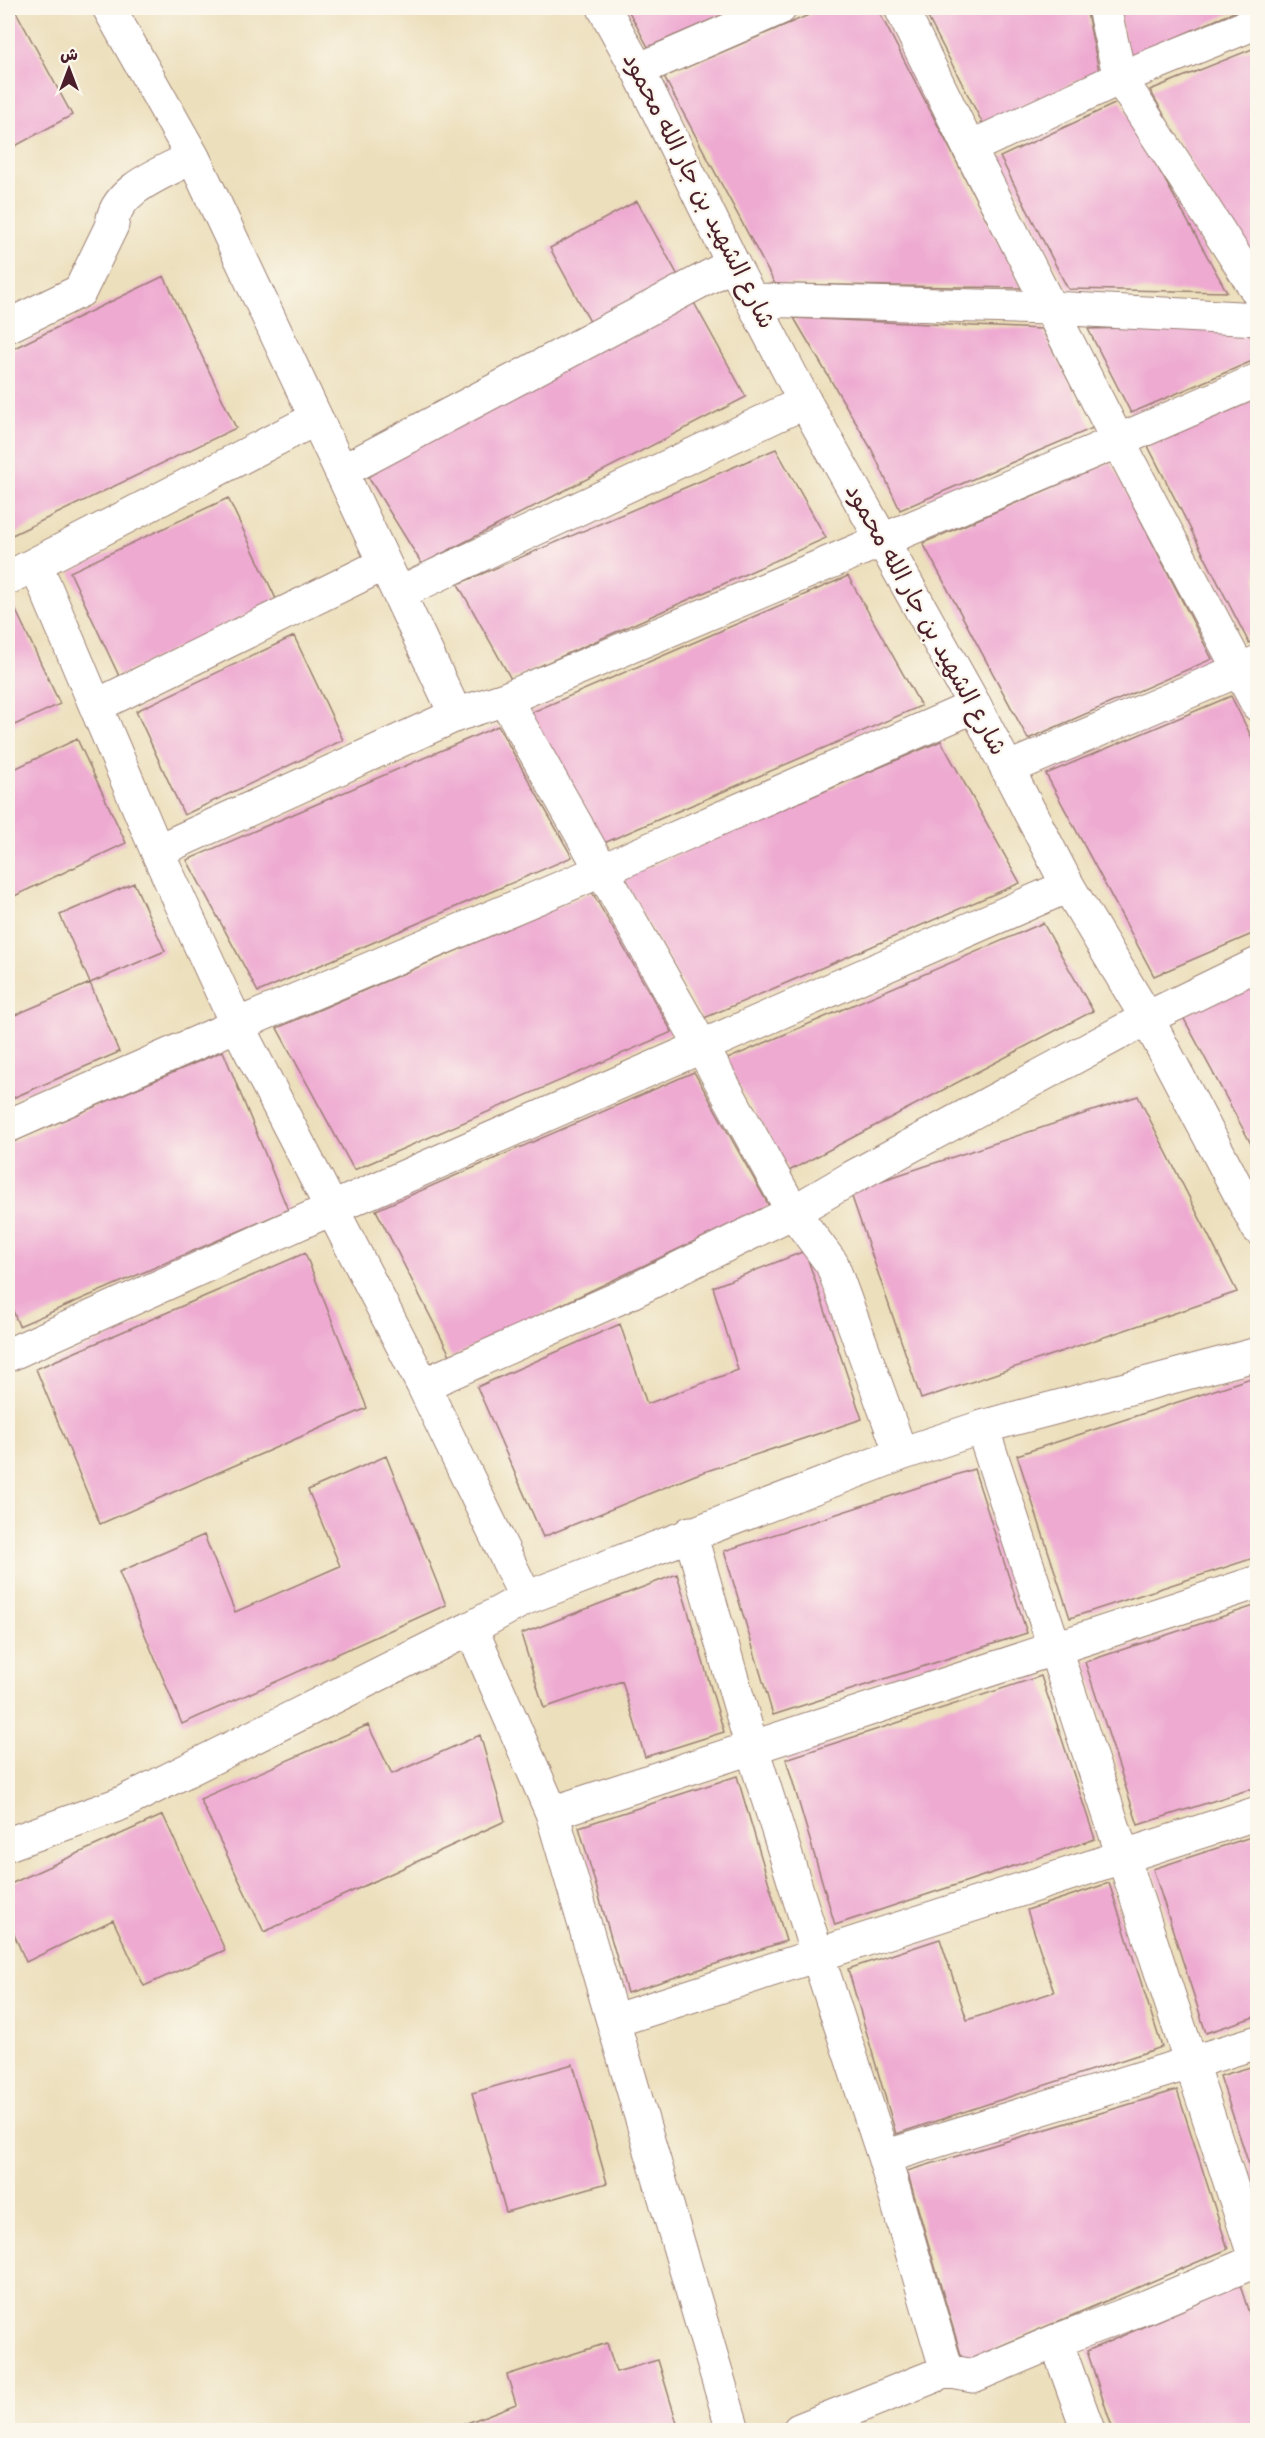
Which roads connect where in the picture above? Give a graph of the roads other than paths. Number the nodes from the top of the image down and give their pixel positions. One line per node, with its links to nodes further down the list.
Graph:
1 (109, 8): 10 (street)
2 (604, 8): 7 (street, شارع الشهيد بن جار الله محمود)
3 (780, 8): 7 (street)
4 (901, 8): 9 (street)
5 (1104, 8): 8 (street)
6 (1257, 22): 8 (street)
7 (638, 70): 11 (street, شارع الشهيد بن جار الله محمود)
8 (1120, 78): 9 (street); 12 (street)
9 (969, 148): 14 (street)
10 (193, 157): 16 (street); 19 (street)
11 (733, 264): 13 (street, شارع الشهيد بن جار الله محمود); 21 (street)
12 (1257, 292)
13 (753, 300): 14 (street); 18 (street, شارع الشهيد بن جار الله محمود)
14 (1051, 308): 15 (street); 20 (street)
15 (1257, 319)
16 (8, 326)
17 (1257, 380): 20 (street)
18 (805, 402): 22 (street, شارع الشهيد بن جار الله محمود); 25 (street)
19 (315, 419): 21 (street); 24 (street)
20 (1118, 441): 22 (street); 26 (street)
21 (341, 472): 23 (street)
22 (882, 540): 27 (street); 30 (street, شارع الشهيد بن جار الله محمود)
23 (384, 564): 25 (street); 29 (street)
24 (22, 572): 29 (street)
25 (399, 592): 31 (street)
26 (1248, 666): 28 (street); 32 (street)
27 (505, 699): 31 (street); 34 (street)
28 (1257, 705)
29 (96, 706): 33 (street)
30 (975, 706): 32 (street, شارع الشهيد بن جار الله محمود); 34 (street)
31 (456, 715): 33 (street)
32 (1007, 769): 35 (street, شارع الشهيد بن جار الله محمود)
33 (157, 851): 38 (street)
34 (603, 870): 38 (street); 39 (street)
35 (1068, 886): 37 (street, شارع الشهيد بن جار الله محمود); 39 (street)
36 (1257, 964): 37 (street)
37 (1147, 1018): 42 (street); 43 (street, شارع الشهيد بن جار الله محمود)
38 (237, 1025): 40 (street); 41 (street)
39 (702, 1047): 41 (street); 42 (street)
40 (8, 1126)
41 (333, 1208): 45 (street); 46 (street)
42 (793, 1212): 46 (street); 48 (street)
43 (1257, 1227)
44 (1257, 1354): 47 (street)
45 (8, 1355)
46 (423, 1385): 51 (street)
47 (982, 1427): 48 (street); 53 (street)
48 (900, 1454): 49 (street)
49 (690, 1533): 51 (street); 54 (street)
50 (1257, 1582): 53 (street)
51 (526, 1598): 52 (street)
52 (471, 1628): 55 (street); 57 (street)
53 (1053, 1649): 54 (street); 58 (street)
54 (752, 1748): 55 (street); 59 (street)
55 (552, 1813): 60 (street)
56 (1257, 1813): 58 (street)
57 (8, 1844)
58 (1122, 1855): 59 (street); 62 (street)
59 (817, 1954): 60 (street); 63 (street)
60 (613, 2021): 67 (street)
61 (1257, 2042): 62 (street)
62 (1191, 2063): 63 (street); 64 (street)
63 (884, 2157): 66 (street)
64 (1257, 2262): 65 (street)
65 (1056, 2341): 66 (street); 69 (street)
66 (947, 2371): 68 (street)
67 (734, 2430)
68 (799, 2430)
69 (1088, 2430)

